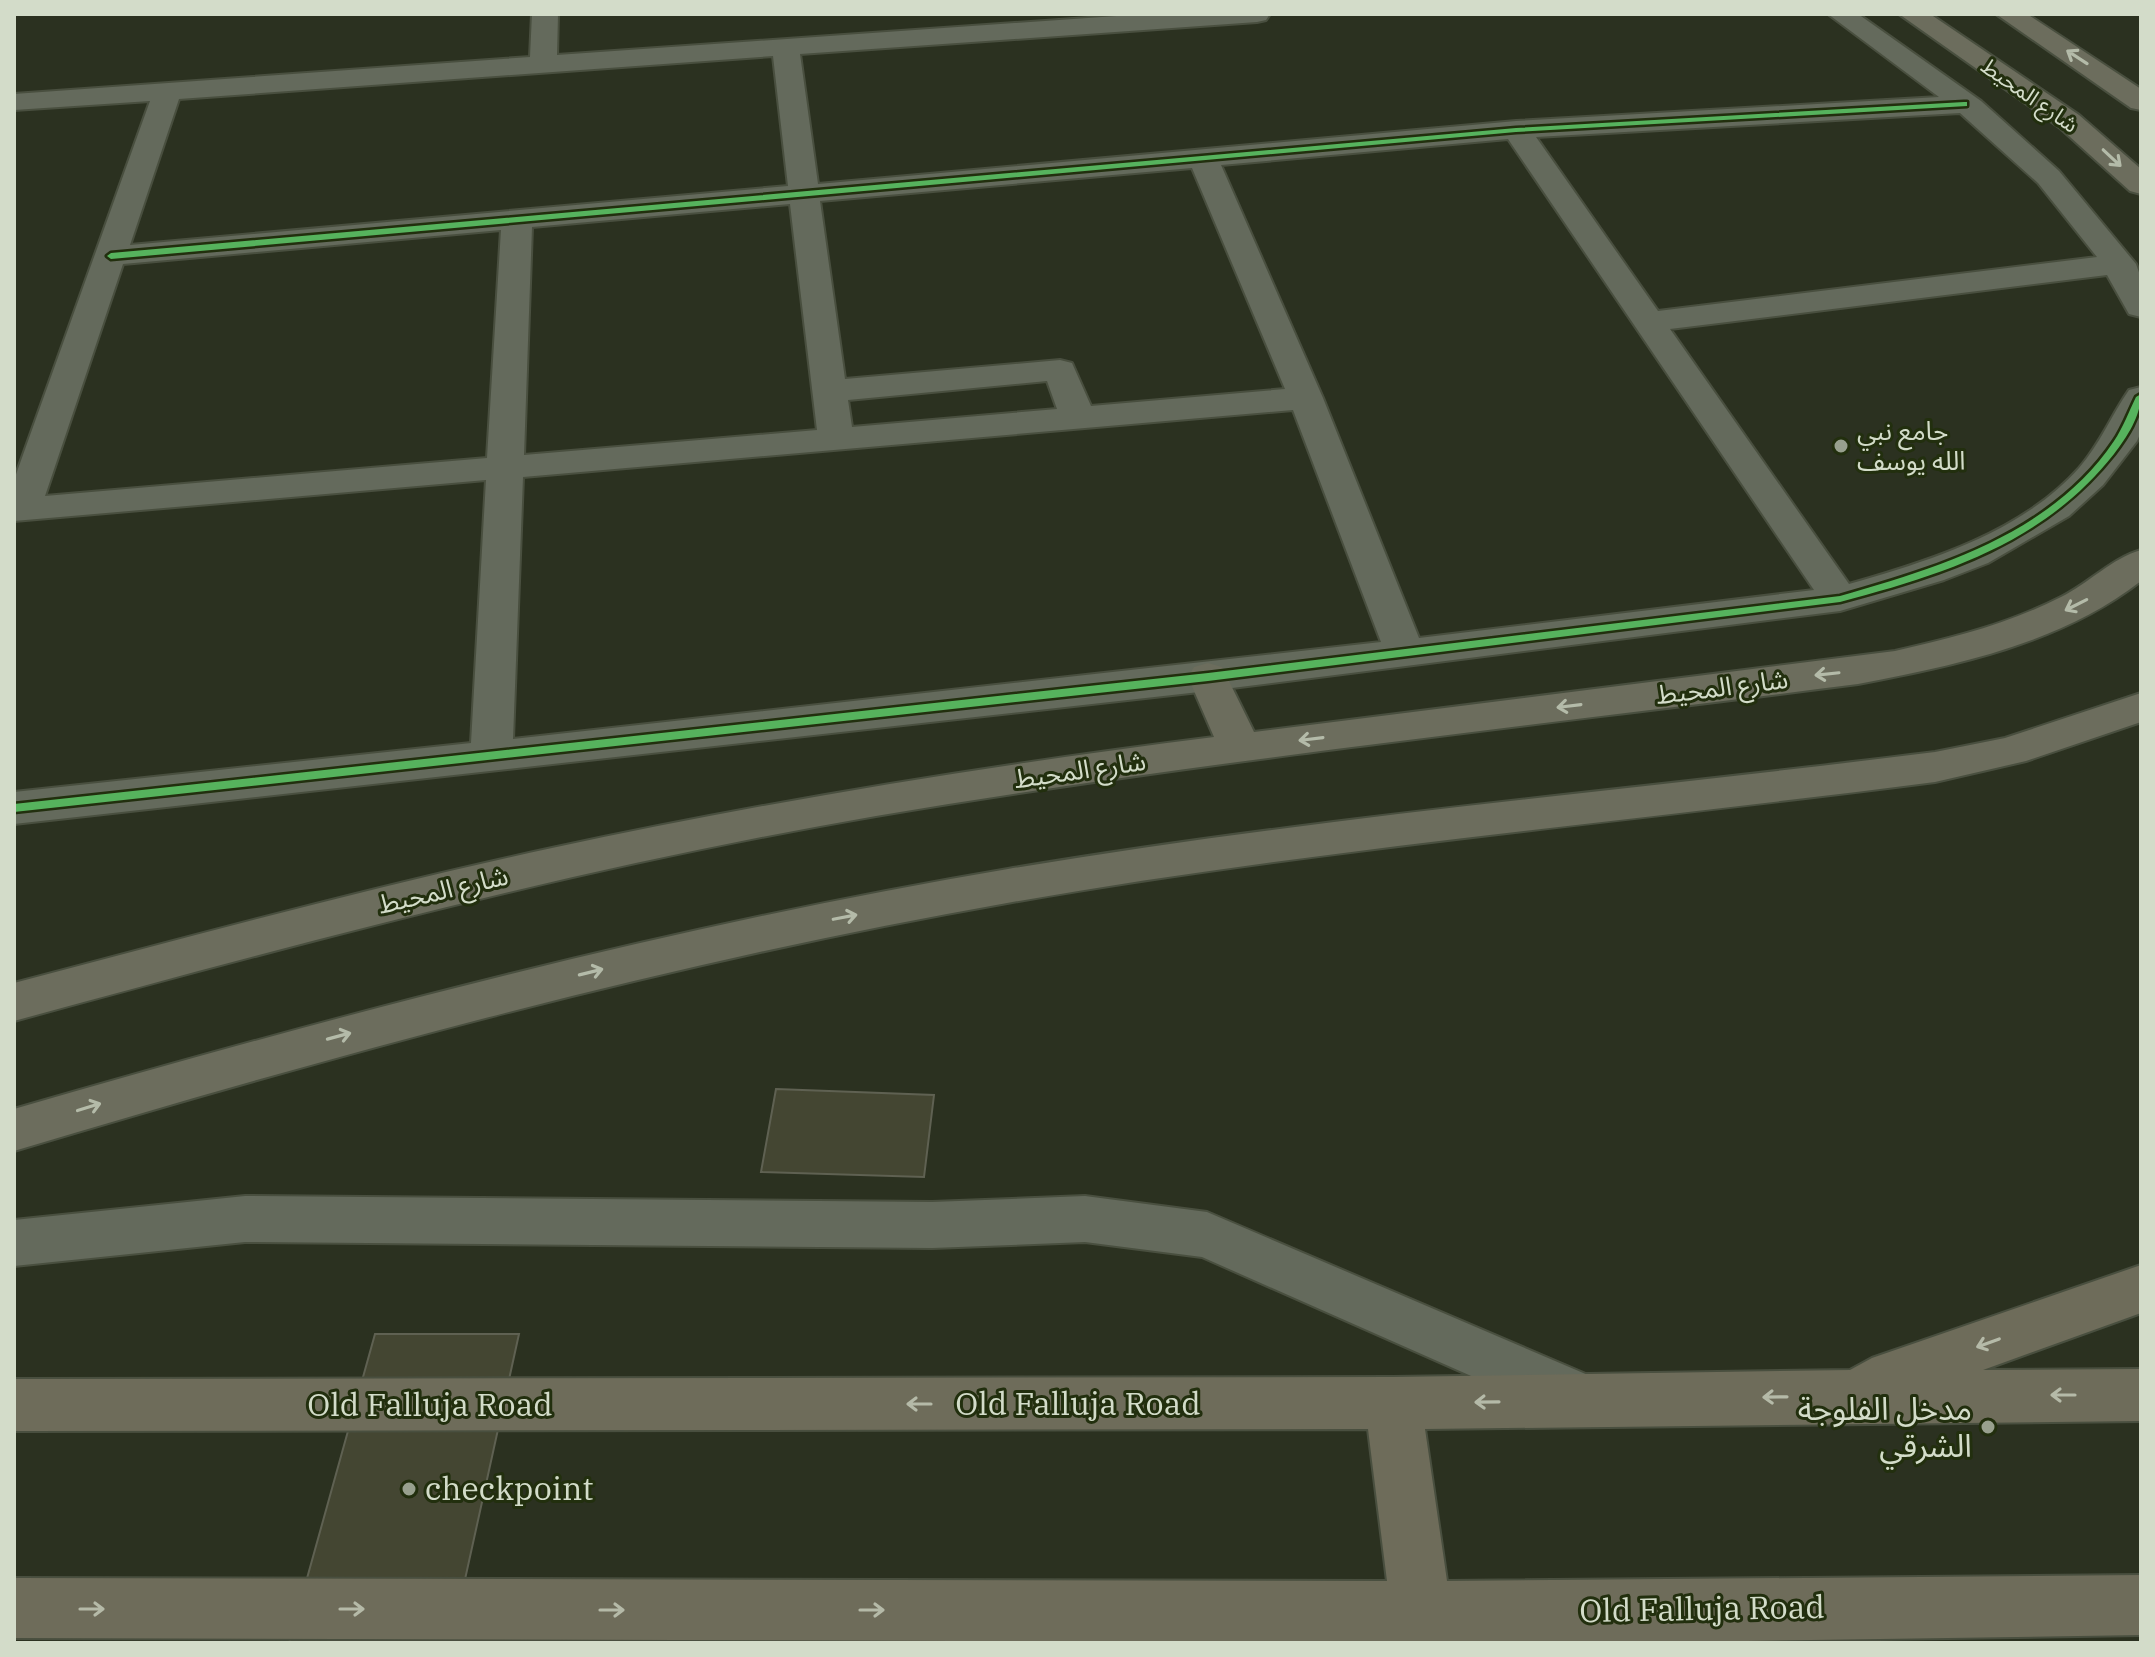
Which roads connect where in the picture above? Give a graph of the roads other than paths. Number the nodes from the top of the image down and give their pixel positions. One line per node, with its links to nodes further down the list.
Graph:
1 (545, 14): 10 (street)
2 (848, 14): 8 (street)
3 (1257, 14): 7 (street)
4 (1841, 14): 14 (street)
5 (1912, 14): 17 (main road, شارع المحيط, one-way to 17)
6 (2009, 14): 13 (main road, one-way to 6)
7 (1155, 18): 8 (street)
8 (853, 42): 9 (street)
9 (785, 47): 10 (street); 18 (street)
10 (543, 65): 11 (street)
11 (168, 91): 12 (street); 20 (street)
12 (14, 102)
13 (2141, 102)
14 (1964, 104): 15 (street); 21 (street)
15 (1516, 130): 16 (street); 23 (street)
16 (1203, 158): 18 (street); 26 (street)
17 (2141, 185)
18 (806, 194): 19 (street); 24 (street)
19 (517, 219): 20 (street); 29 (street)
20 (111, 256): 30 (street)
21 (2120, 264): 22 (street); 23 (street)
22 (2141, 307)
23 (1648, 322): 32 (street)
24 (830, 391): 27 (street); 28 (street)
25 (2141, 397): 32 (street)
26 (1306, 398): 27 (street); 33 (street)
27 (1078, 418): 28 (street)
28 (836, 439): 29 (street)
29 (505, 468): 30 (street); 37 (street)
30 (18, 509)
31 (2141, 562): 36 (main road, شارع المحيط, one-way to 36)
32 (1840, 599): 33 (street)
33 (1405, 653): 34 (street)
34 (1208, 677): 36 (main road); 37 (street)
35 (2141, 707): 40 (main road, one-way to 35)
36 (1240, 748): 39 (main road, شارع المحيط)
37 (491, 756): 38 (street)
38 (14, 808)
39 (14, 1002)
40 (14, 1130)
41 (14, 1243): 45 (street)
42 (2141, 1289): 44 (highway, one-way to 44)
43 (2141, 1395): 44 (highway, Old Falluja Road, one-way to 44)
44 (1841, 1396): 45 (highway, Old Falluja Road, one-way to 45)
45 (1585, 1401): 46 (highway, Old Falluja Road, one-way to 46)
46 (1393, 1403): 47 (highway, Old Falluja Road, one-way to 47); 50 (highway)
47 (14, 1405)
48 (2141, 1605): 50 (highway, Old Falluja Road)
49 (14, 1608): 50 (highway, Old Falluja Road, one-way to 50)
50 (1421, 1612): 51 (highway)
51 (1584, 1643)

